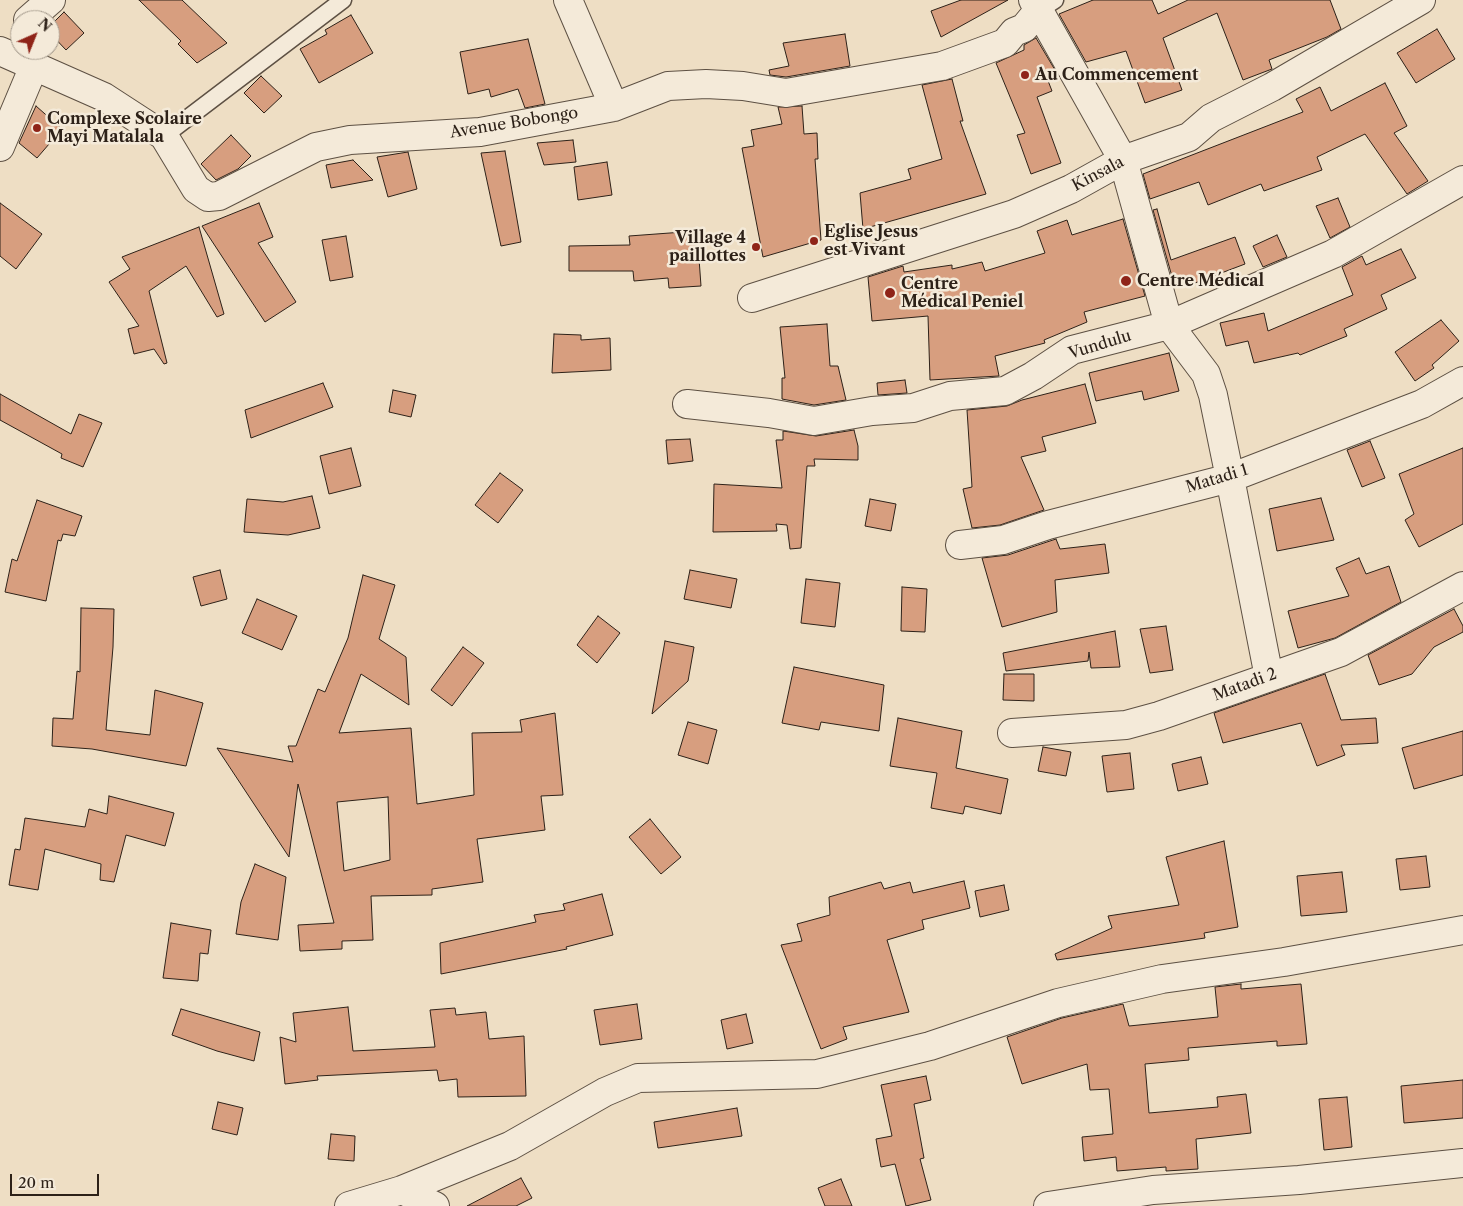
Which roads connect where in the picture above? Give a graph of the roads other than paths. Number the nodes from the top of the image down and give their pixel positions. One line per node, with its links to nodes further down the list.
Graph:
1 (51, 0): 6 (street)
2 (343, 0): 12 (lane)
3 (568, 0): 11 (street)
4 (1421, 0): 14 (street, Kinsala)
5 (1042, 4): 11 (street, Avenue Bobongo); 14 (street)
6 (40, 10)
7 (10, 36): 8 (street)
8 (0, 44)
9 (0, 51): 10 (street, Avenue Bobongo)
10 (34, 66): 12 (street, Avenue Bobongo); 13 (street)
11 (614, 107): 12 (street, Avenue Bobongo)
12 (164, 136)
13 (0, 147)
14 (1123, 160): 16 (street, Kinsala); 17 (street)
15 (1463, 180): 17 (street, Vundulu)
16 (752, 298)
17 (1169, 325): 19 (street, Vundulu); 20 (street)
18 (1463, 381): 20 (street, Matadi 1)
19 (687, 404)
20 (1230, 478): 21 (street, Matadi 1); 23 (street)
21 (960, 545)
22 (1463, 586): 23 (street, Matadi 2)
23 (1268, 677): 24 (street, Matadi 2)
24 (1012, 733)
25 (1463, 930): 27 (street)
26 (1463, 1163): 30 (street)
27 (402, 1190): 28 (street); 29 (street)
28 (349, 1206)
29 (435, 1206)
30 (1048, 1206)

